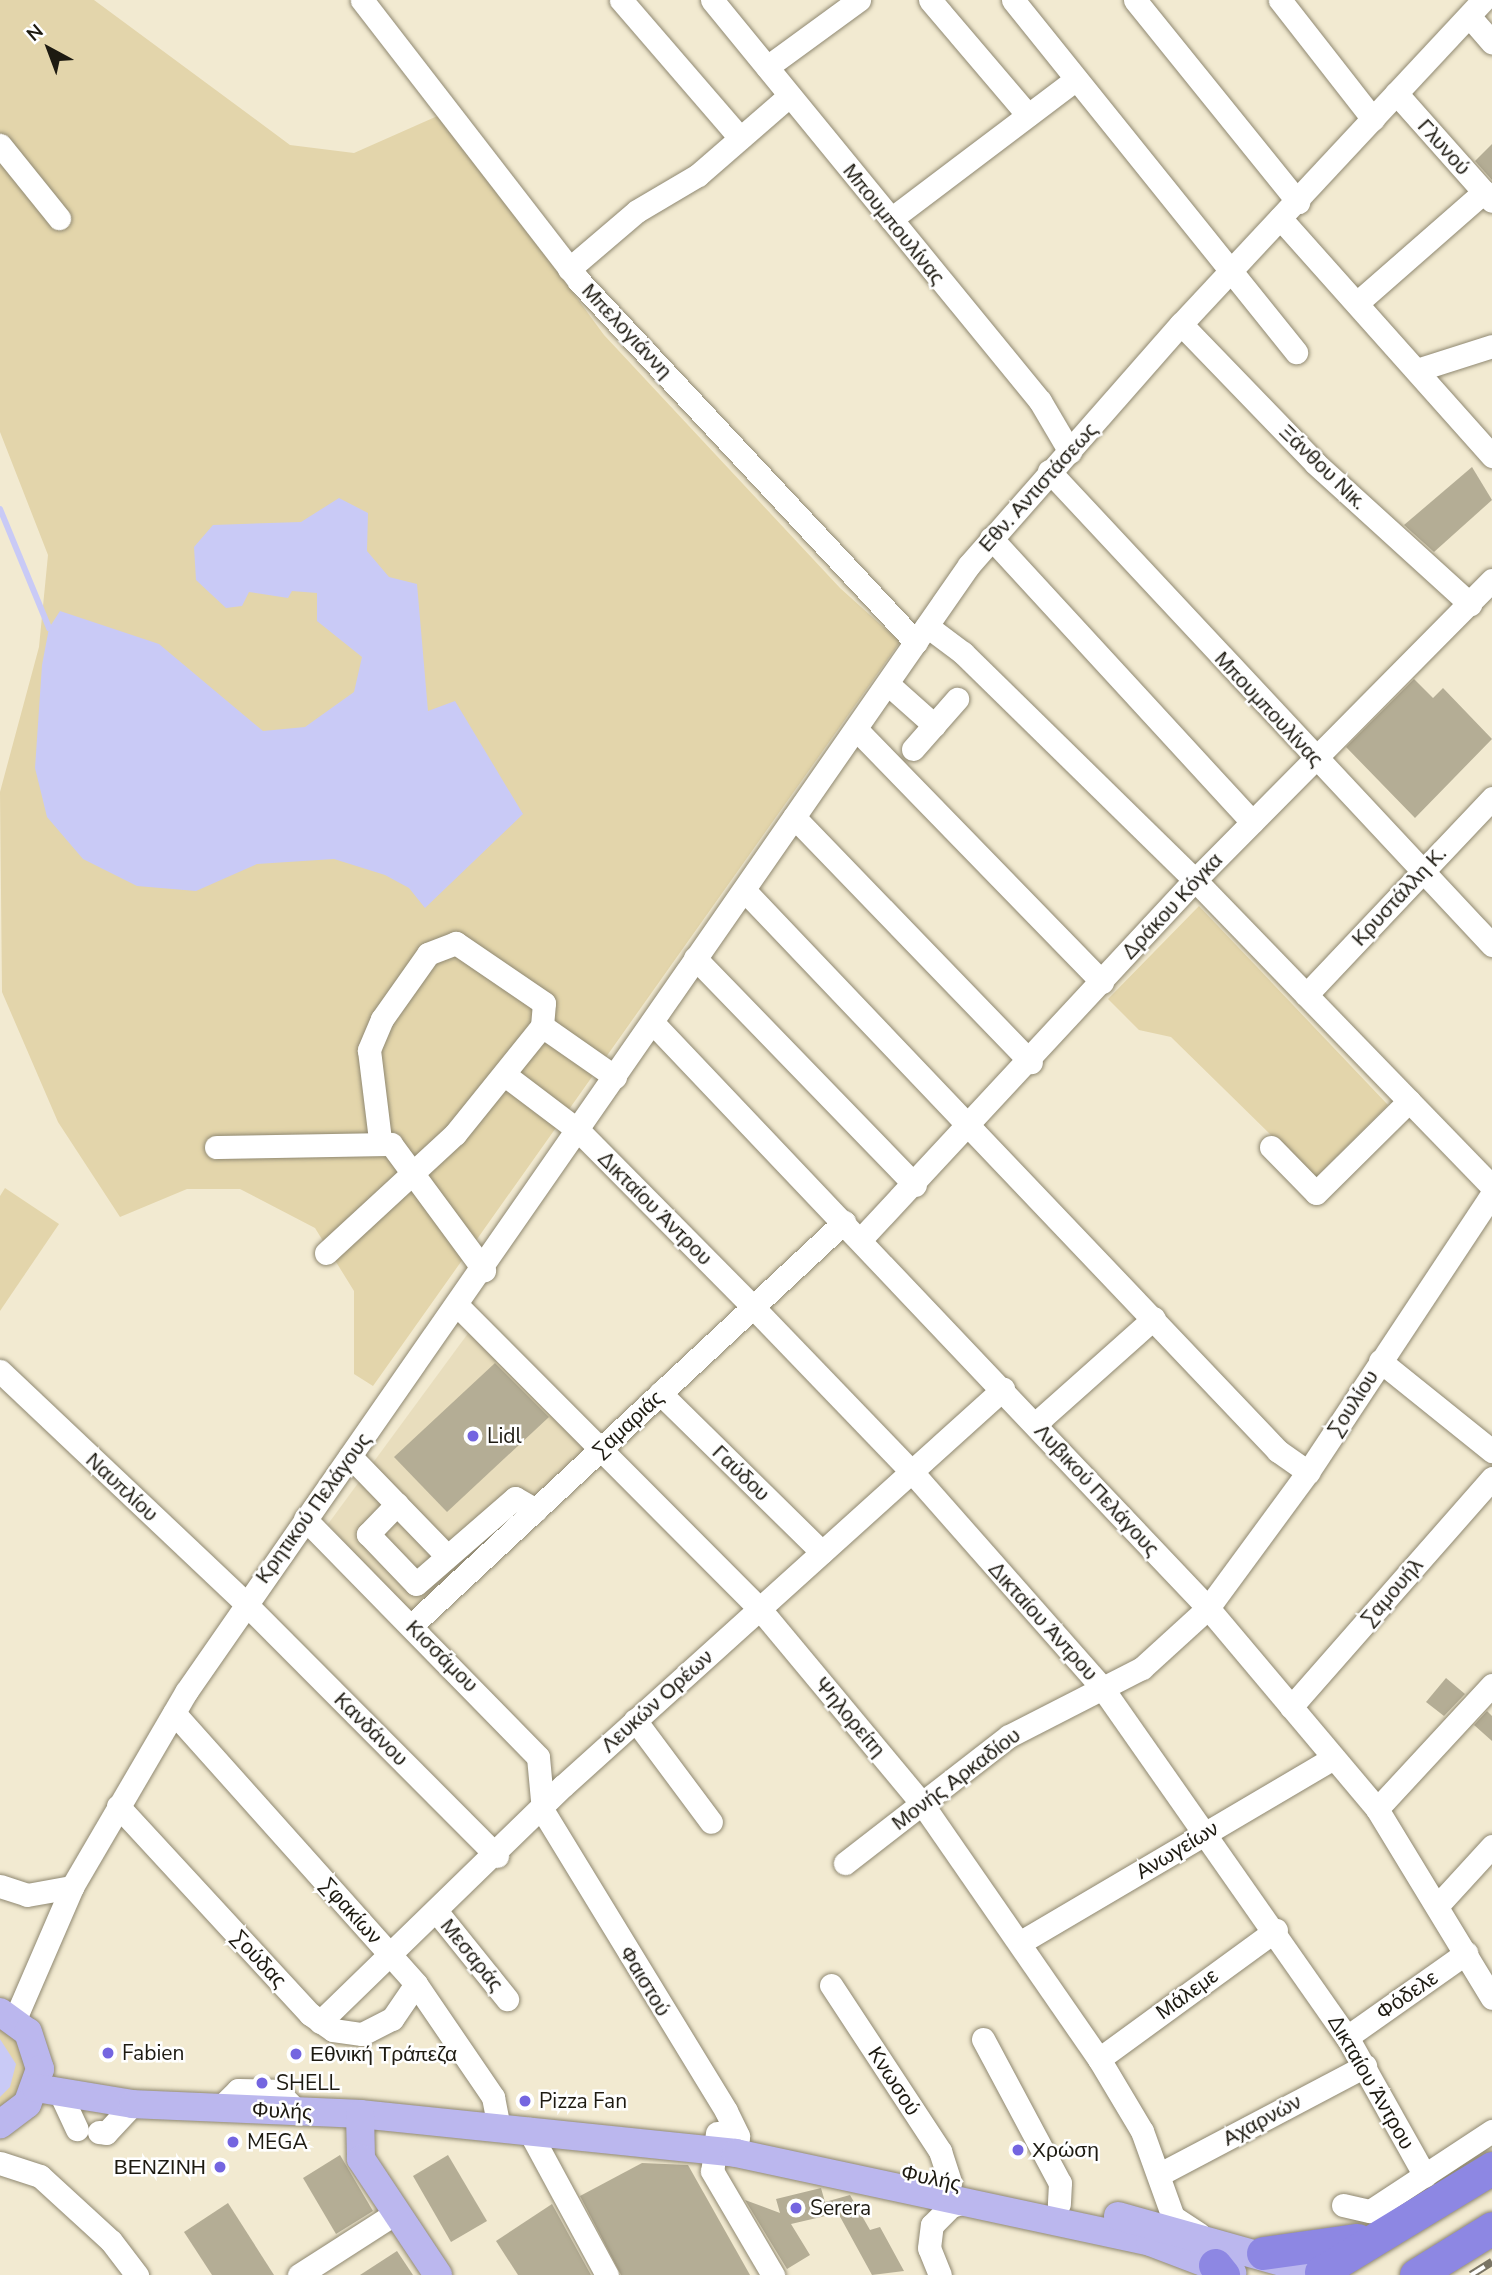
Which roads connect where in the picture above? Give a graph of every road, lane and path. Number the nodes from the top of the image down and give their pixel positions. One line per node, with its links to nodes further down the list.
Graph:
1 (362, 0): 24 (street, Μπελογιάννη)
2 (621, 0): 17 (street)
3 (712, 0): 11 (street, Μπουμπουλίνας)
4 (859, 0): 11 (street)
5 (930, 0): 15 (street)
6 (1013, 0): 12 (street)
7 (1280, 0): 16 (street)
8 (1141, 2): 20 (street)
9 (1476, 8): 10 (street); 13 (street, Εθν. Αντιστάσεως)
10 (1492, 42)
11 (766, 67): 14 (street, Μπουμπουλίνας)
12 (1076, 79): 15 (street); 25 (street)
13 (1395, 93): 16 (street, Εθν. Αντιστάσεως); 19 (street, Γλυνού)
14 (789, 96): 17 (street); 23 (street, Μπουμπουλίνας)
15 (1027, 116): 23 (street)
16 (1373, 118): 20 (street, Εθν. Αντιστάσεως)
17 (740, 138): 24 (street)
18 (0, 145): 21 (street)
19 (1488, 196): 26 (street)
20 (1298, 202): 22 (street, Εθν. Αντιστάσεως)
21 (59, 218)
22 (1280, 218): 25 (street, Εθν. Αντιστάσεως); 26 (street)
23 (891, 219): 31 (street, Μπουμπουλίνας)
24 (569, 269): 37 (street, Μπελογιάννη)
25 (1230, 272): 27 (street, Εθν. Αντιστάσεως); 29 (street)
26 (1357, 303): 30 (street)
27 (1181, 324): 31 (street, Εθν. Αντιστάσεως); 36 (street, Ξάνθου Νικ.)
28 (1492, 346): 30 (street)
29 (1296, 352)
30 (1417, 370): 32 (street)
31 (1070, 452): 33 (street, Εθν. Αντιστάσεως)
32 (1492, 456)
33 (1049, 471): 34 (street, Εθν. Αντιστάσεως); 43 (street, Μπουμπουλίνας)
34 (991, 538): 37 (street, Εθν. Αντιστάσεως); 46 (street)
35 (1492, 580): 36 (street, Δράκου Κόγκα)
36 (1470, 604): 43 (street, Δράκου Κόγκα)
37 (922, 634): 38 (street, Εθν. Αντιστάσεως); 48 (street, Μπελογιάννη)
38 (888, 684): 40 (street); 41 (street, Εθν. Αντιστάσεως)
39 (957, 699): 40 (street)
40 (934, 725): 42 (street)
41 (856, 729): 45 (street, Εθν. Αντιστάσεως); 52 (street)
42 (913, 749)
43 (1314, 757): 46 (street, Δράκου Κόγκα); 47 (street, Μπουμπουλίνας)
44 (1492, 798): 47 (street, Κρυστάλλη Κ.)
45 (794, 817): 49 (street, Εθν. Αντιστάσεως); 56 (street)
46 (1252, 822): 48 (street, Δράκου Κόγκα)
47 (1423, 870): 50 (street, Μπουμπουλίνας); 53 (street, Κρυστάλλη Κ.)
48 (1195, 880): 52 (street, Δράκου Κόγκα); 53 (street, Μπελογιάννη)
49 (744, 890): 51 (street, Εθν. Αντιστάσεως); 60 (street)
50 (1492, 945)
51 (695, 958): 54 (street, Εθν. Αντιστάσεως); 66 (street)
52 (1102, 982): 56 (street, Δράκου Κόγκα)
53 (1306, 995): 59 (street, Μπελογιάννη)
54 (652, 1022): 58 (street, Κρητικού Πελάγους); 69 (street, Λυβικού Πελάγους)
55 (541, 1026): 57 (street); 58 (street); 62 (street)
56 (1031, 1062): 60 (street, Δράκου Κόγκα)
57 (505, 1074): 61 (street, Δικταίου Άντρου); 65 (street)
58 (615, 1077): 61 (street, Κρητικού Πελάγους)
59 (1409, 1101): 64 (street); 67 (street, Μπελογιάννη)
60 (969, 1128): 66 (street, Δράκου Κόγκα); 75 (street)
61 (579, 1131): 72 (street, Κρητικού Πελάγους); 74 (street, Δικταίου Άντρου)
62 (380, 1140): 63 (street); 65 (street)
63 (216, 1147)
64 (1272, 1147)
65 (418, 1173): 71 (street); 72 (street)
66 (915, 1185): 70 (street, Δράκου Κόγκα)
67 (1492, 1187)
68 (1492, 1194): 76 (street, Σουλίου)
69 (844, 1222): 70 (street, Λυβικού Πελάγους); 74 (street, Σαμαριάς)
70 (860, 1240): 78 (street, Λυβικού Πελάγους)
71 (326, 1252)
72 (484, 1270): 73 (street, Κρητικού Πελάγους)
73 (459, 1307): 81 (street, Ψηλορείτη); 83 (street, Κρητικού Πελάγους)
74 (753, 1307): 79 (street, Σαμαριάς); 84 (street, Δικταίου Άντρου)
75 (1154, 1318): 80 (street); 85 (street)
76 (1380, 1361): 82 (street); 85 (street, Σουλίου)
77 (0, 1371): 92 (street, Ναυπλίου)
78 (1003, 1389): 80 (street, Λυβικού Πελάγους); 84 (street, Λευκών Ορέων)
79 (660, 1393): 81 (street, Σαμαριάς); 90 (street, Γαύδου)
80 (1035, 1424): 94 (street, Λυβικού Πελάγους)
81 (601, 1448): 88 (street, Σαμαριάς); 93 (street, Ψηλορείτη)
82 (1492, 1451)
83 (351, 1456): 87 (street); 89 (street, Κρητικού Πελάγους)
84 (912, 1472): 90 (street, Λευκών Ορέων); 97 (street, Δικταίου Άντρου)
85 (1308, 1472): 94 (street, Σουλίου)
86 (1492, 1478): 98 (street, Σαμουήλ)
87 (397, 1504): 91 (street); 91 (street)
88 (536, 1510): 91 (street); 95 (street, Σαμαριάς)
89 (305, 1519): 92 (street, Κρητικού Πελάγους); 95 (street, Κισσάμου)
90 (822, 1552): 93 (street, Λευκών Ορέων)
91 (447, 1556)
92 (245, 1603): 99 (street, Κρητικού Πελάγους); 109 (street, Κανδάνου)
93 (759, 1608): 100 (street, Λευκών Ορέων); 102 (street, Ψηλορείτη)
94 (1208, 1608): 97 (street, Μονής Αρκαδίου); 98 (street, Λυβικού Πελάγους)
95 (412, 1625): 105 (street, Κισσάμου)
96 (1492, 1685): 104 (street)
97 (1103, 1689): 102 (street, Μονής Αρκαδίου); 107 (street, Δικταίου Άντρου)
98 (1292, 1707): 101 (street, Λυβικού Πελάγους)
99 (174, 1713): 103 (street, Κρητικού Πελάγους); 118 (street, Σφακίων)
100 (635, 1720): 105 (street, Λευκών Ορέων); 106 (street)
101 (1333, 1758): 104 (street, Λυβικού Πελάγους); 107 (street, Ανωγείων)
102 (923, 1805): 110 (street, Μονής Αρκαδίου); 116 (street, Ψηλορείτη)
103 (118, 1806): 112 (street, Κρητικού Πελάγους); 124 (street, Σούδας)
104 (1377, 1809): 113 (street, Λυβικού Πελάγους)
105 (543, 1811): 109 (street, Λευκών Ορέων); 136 (street, Φαιστού)
106 (711, 1822)
107 (1202, 1835): 115 (street, Δικταίου Άντρου); 116 (street, Ανωγείων)
108 (1492, 1846): 113 (street)
109 (497, 1856): 114 (street, Λευκών Ορέων)
110 (845, 1863)
111 (0, 1886): 112 (street)
112 (72, 1887): 123 (street, Κρητικού Πελάγους)
113 (1438, 1905): 117 (street, Λυβικού Πελάγους)
114 (437, 1912): 118 (street, Λευκών Ορέων); 122 (street, Μεσαράς)
115 (1276, 1930): 125 (street, Δικταίου Άντρου); 127 (street, Μάλεμε)
116 (1021, 1942): 127 (street, Ψηλορείτη)
117 (1466, 1954): 121 (street, Λυβικού Πελάγους); 125 (street, Φόδελε)
118 (390, 1955): 119 (street, Σφακίων); 124 (street, Λευκών Ορέων)
119 (416, 1984): 124 (street, Σούδας); 133 (street, Σφακίων)
120 (831, 1985): 141 (street, Κνωσού)
121 (1492, 1998)
122 (507, 1999)
123 (7, 2015): 129 (main road)
124 (320, 2022)
125 (1347, 2037): 128 (street, Δικταίου Άντρου)
126 (983, 2039): 142 (street)
127 (1099, 2059): 140 (street, Ψηλορείτη)
128 (1364, 2066): 139 (street, Δικταίου Άντρου); 140 (street, Αχαρνών)
129 (48, 2090): 130 (main road, Φυλής); 130 (street); 132 (main road)
130 (133, 2104): 131 (main road, Φυλής)
131 (360, 2114): 133 (main road, Φυλής); 144 (main road)
132 (0, 2124)
133 (499, 2127): 134 (main road, Φυλής)
134 (528, 2129): 136 (main road, Φυλής); 155 (street)
135 (1492, 2130): 139 (street)
136 (726, 2143): 141 (main road, Φυλής); 156 (street, Φαιστού)
137 (0, 2163): 152 (street)
138 (1492, 2168): 146 (highway)
139 (1425, 2176): 143 (street)
140 (1161, 2180): 145 (street); 148 (street, Ψηλορείτη)
141 (958, 2192): 142 (main road, Φυλής); 150 (main road, Φυλής); 157 (street)
142 (1059, 2204): 145 (main road, Φυλής)
143 (1343, 2205)
144 (397, 2212): 153 (street); 154 (main road)
145 (1118, 2216): 148 (main road, Φυλής)
146 (1398, 2224): 149 (highway); 151 (highway)
147 (1492, 2228): 158 (highway)
148 (1199, 2234): 149 (main road, Φυλής)
149 (1263, 2253): 151 (main road, Φυλής)
150 (1225, 2272)
151 (1321, 2274)
152 (137, 2275)
153 (299, 2275)
154 (438, 2275)
155 (607, 2275)
156 (773, 2275)
157 (940, 2275)
158 (1416, 2275)

